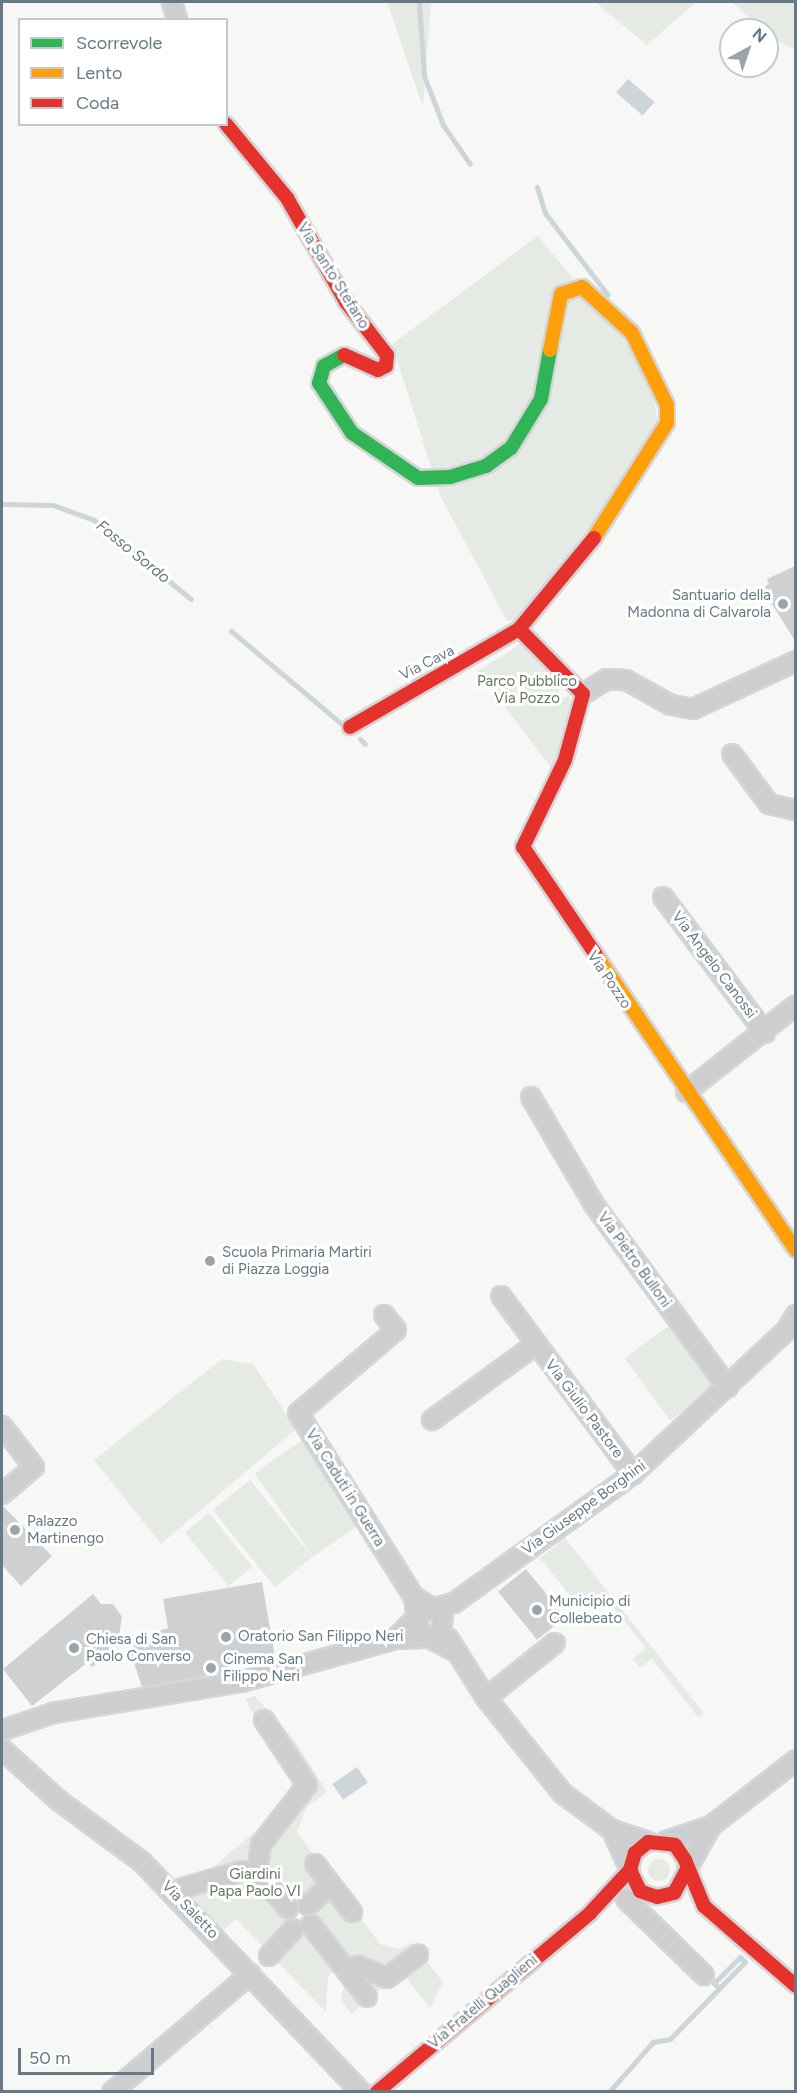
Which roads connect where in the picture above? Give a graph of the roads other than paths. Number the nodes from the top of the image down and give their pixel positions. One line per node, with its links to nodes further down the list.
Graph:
1 (172, 2): 2 (street)
2 (176, 18)
3 (228, 126): 4 (street, Via Santo Stefano)
4 (519, 629): 6 (street); 7 (street, Via Cava)
5 (795, 661): 6 (street)
6 (583, 694): 13 (street, Via Pozzo)
7 (350, 727)
8 (732, 754): 9 (street)
9 (795, 810)
10 (663, 897): 12 (street, Via Angelo Canossi)
11 (795, 1005): 12 (street)
12 (765, 1033): 13 (street)
13 (686, 1092): 15 (street, Via Pozzo)
14 (531, 1097): 21 (street, Via Pietro Bulloni)
15 (795, 1248)
16 (501, 1296): 20 (street, Via Giulio Pastore)
17 (384, 1315): 26 (street, Via Caduti in Guerra)
18 (795, 1315): 19 (street, Via Giuseppe Borghini)
19 (791, 1328): 21 (street, Via Giuseppe Borghini)
20 (535, 1345): 22 (street, Via Giulio Pastore); 24 (street, Via Giulio Pastore)
21 (728, 1388): 24 (street, Via Giuseppe Borghini)
22 (432, 1420)
23 (2, 1426): 25 (street)
24 (633, 1474): 27 (street, Via Giuseppe Borghini)
25 (2, 1494)
26 (414, 1597): 28 (street, Via Caduti in Guerra); 29 (street, Via Caduti in Guerra)
27 (454, 1603): 28 (street, Via Giuseppe Borghini); 30 (street)
28 (434, 1609): 29 (street, Via Giuseppe Borghini); 30 (street)
29 (418, 1617): 31 (street); 32 (street, Via Giuseppe Borghini)
30 (445, 1626): 31 (street); 34 (street)
31 (430, 1638): 32 (street, Via Giuseppe Borghini); 34 (street)
32 (395, 1639): 37 (street, Via Giuseppe Borghini)
33 (555, 1643): 35 (street)
34 (451, 1649): 35 (street)
35 (486, 1698): 41 (street)
36 (264, 1720): 46 (street)
37 (2, 1729): 38 (street)
38 (2, 1749): 60 (street, Via Saletto)
39 (795, 1760): 40 (street)
40 (711, 1826): 42 (street); 44 (street)
41 (612, 1830): 42 (street); 45 (street)
42 (657, 1842): 44 (street); 45 (street)
43 (315, 1864): 47 (street)
44 (687, 1869): 50 (street); 53 (street)
45 (630, 1870): 49 (street); 56 (street, Via Fratelli Quaglieni)
46 (257, 1873): 48 (street); 54 (street)
47 (332, 1885): 52 (street); 55 (street)
48 (183, 1888)
49 (647, 1895): 50 (street); 51 (street, Via Fratelli Quaglieni)
50 (666, 1896): 53 (street)
51 (626, 1899): 56 (street, Via Fratelli Quaglieni); 61 (street)
52 (308, 1905)
53 (704, 1906): 62 (street)
54 (288, 1908)
55 (352, 1912)
56 (590, 1913): 66 (street, Via Fratelli Quaglieni)
57 (418, 1955): 59 (street)
58 (269, 1956): 59 (street)
59 (347, 1972): 63 (street)
60 (250, 1974): 64 (street); 65 (street, Via Saletto)
61 (704, 1975)
62 (795, 1986)
63 (367, 1997)
64 (112, 2091)
65 (361, 2091)
66 (377, 2091)

